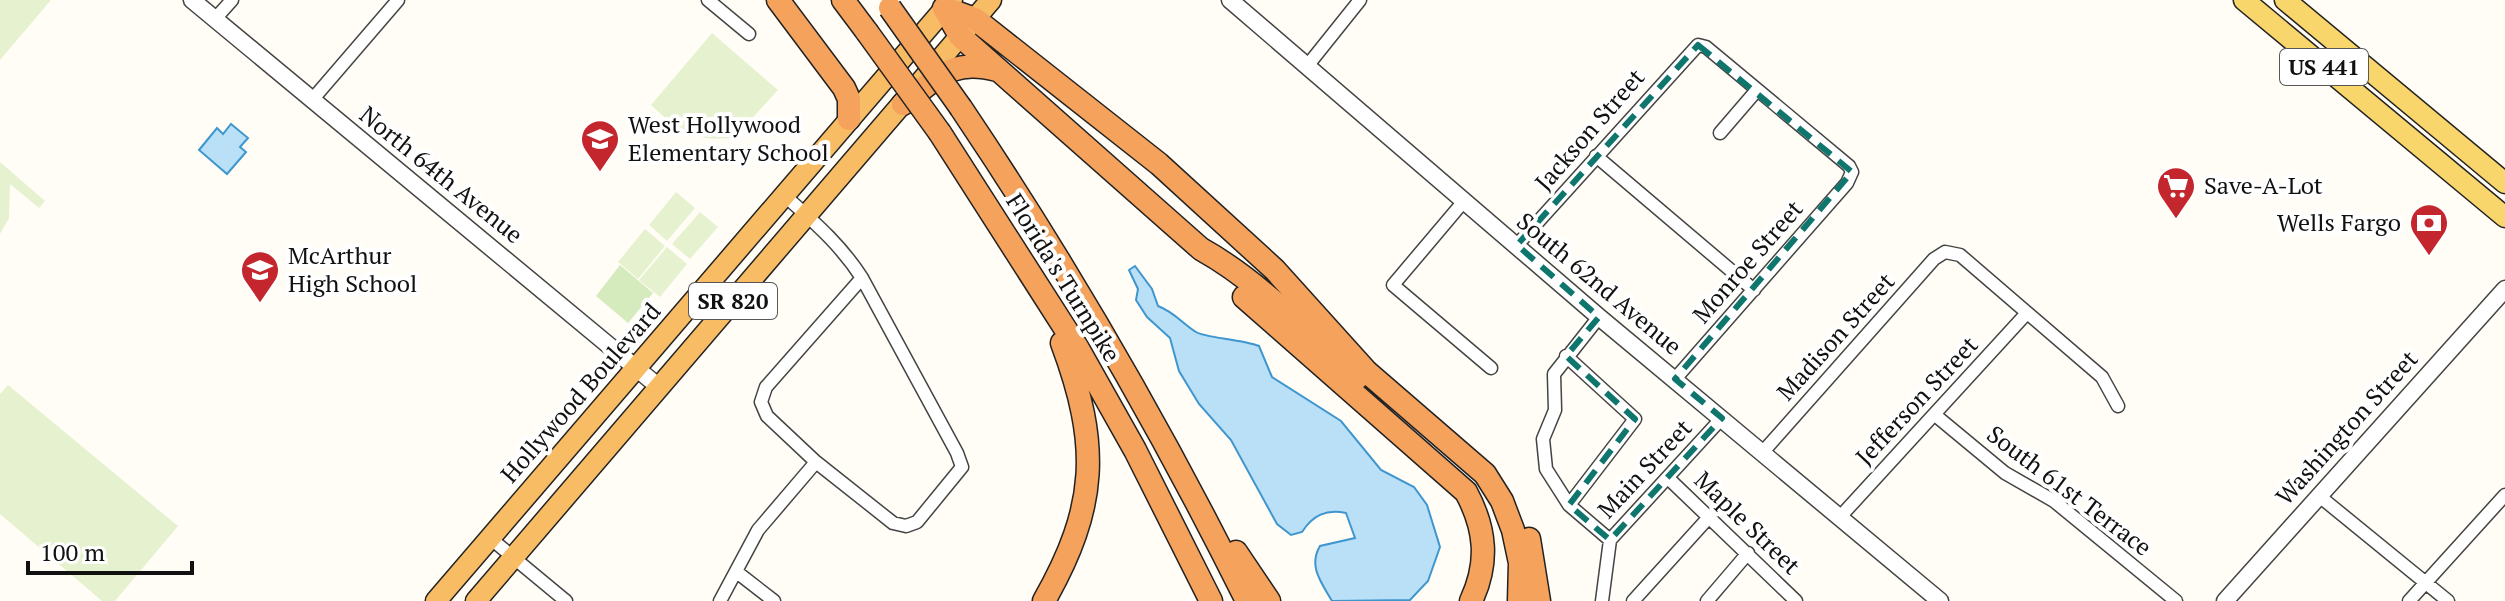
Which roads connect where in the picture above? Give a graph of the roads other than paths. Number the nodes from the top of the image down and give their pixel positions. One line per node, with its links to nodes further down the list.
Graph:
1 (192, 0): 15 (street, North 64th Avenue)
2 (232, 0): 15 (street)
3 (398, 0): 21 (street)
4 (708, 0): 17 (street)
5 (778, 0): 23 (highway)
6 (843, 0): 36 (highway, Florida's Turnpike, bridge)
7 (991, 0): 16 (highway, SR 820)
8 (1230, 0): 18 (street, South 62nd Avenue)
9 (1360, 0): 18 (street)
10 (2244, 0): 13 (main road); 14 (main road, US 441)
11 (886, 4): 48 (highway, Florida's Turnpike, bridge)
12 (948, 4): 16 (highway); 23 (highway, Hollywood Boulevard / SR 820)
13 (2296, 9): 14 (main road); 26 (main road, US 441)
14 (2263, 16): 30 (main road, US 441)
15 (215, 19): 21 (street, North 64th Avenue)
16 (968, 28): 19 (highway); 22 (highway, SR 820); 39 (highway)
17 (749, 34)
18 (1308, 65): 28 (street, South 62nd Avenue)
19 (1002, 71): 22 (highway); 32 (highway)
20 (1757, 90): 24 (street); 25 (street, Jackson Street); 35 (street, Monroe Street)
21 (312, 100): 41 (street, North 64th Avenue)
22 (903, 104): 29 (highway, SR 820)
23 (849, 119): 27 (highway, Hollywood Boulevard / SR 820)
24 (1720, 133)
25 (1596, 156): 31 (street, Jackson Street); 35 (street)
26 (2505, 183)
27 (784, 195): 29 (street); 41 (highway, Hollywood Boulevard / SR 820)
28 (1464, 201): 31 (street, South 62nd Avenue); 42 (street)
29 (807, 216): 33 (street); 44 (highway, SR 820)
30 (2505, 217)
31 (1517, 245): 38 (street, South 62nd Avenue)
32 (1201, 249): 73 (highway); 74 (highway)
33 (862, 278): 50 (street); 50 (street)
34 (2505, 289): 52 (street, Washington Street)
35 (1754, 290): 43 (street, Monroe Street)
36 (1044, 294): 69 (highway); 70 (highway, Florida's Turnpike)
37 (2026, 314): 45 (street); 46 (street, Jefferson Street); 49 (street, Madison Street)
38 (1599, 317): 40 (street); 43 (street, South 62nd Avenue)
39 (1334, 333): 75 (highway); 76 (highway)
40 (1566, 356): 54 (street); 54 (street)
41 (636, 368): 44 (street, North 64th Avenue); 57 (highway, Hollywood Boulevard / SR 820)
42 (1491, 368)
43 (1675, 379): 47 (street, South 62nd Avenue)
44 (659, 387): 60 (highway, SR 820)
45 (2118, 406)
46 (1935, 415): 56 (street, Jefferson Street); 81 (street, South 61st Terrace)
47 (1722, 418): 49 (street, South 62nd Avenue); 51 (street, Main Street)
48 (1154, 421): 71 (highway, Florida's Turnpike); 72 (highway)
49 (1762, 453): 56 (street, South 62nd Avenue)
50 (816, 462): 61 (street)
51 (1668, 478): 55 (street, Maple Street); 58 (street, Main Street)
52 (2318, 495): 62 (street); 82 (street, Washington Street)
53 (2505, 495): 62 (street)
54 (1569, 505): 58 (street)
55 (1710, 516): 59 (street, Maple Street); 78 (street)
56 (1840, 517): 80 (street, South 62nd Avenue)
57 (490, 538): 60 (street); 64 (highway, Hollywood Boulevard / SR 820)
58 (1610, 540): 77 (street, Main Street)
59 (1748, 553): 63 (street, Maple Street); 79 (street)
60 (513, 558): 65 (highway, SR 820); 66 (street)
61 (738, 573): 67 (street); 68 (street)
62 (2426, 582): 83 (street); 84 (street)
63 (1793, 600)
64 (436, 601)
65 (476, 601)
66 (566, 601)
67 (720, 601)
68 (774, 601)
69 (1044, 601)
70 (1211, 601)
71 (1247, 601)
72 (1269, 601)
73 (1471, 601)
74 (1506, 601)
75 (1519, 601)
76 (1539, 601)
77 (1602, 601)
78 (1633, 601)
79 (1707, 601)
80 (1940, 601)
81 (2176, 601)
82 (2225, 601)
83 (2409, 601)
84 (2448, 601)

